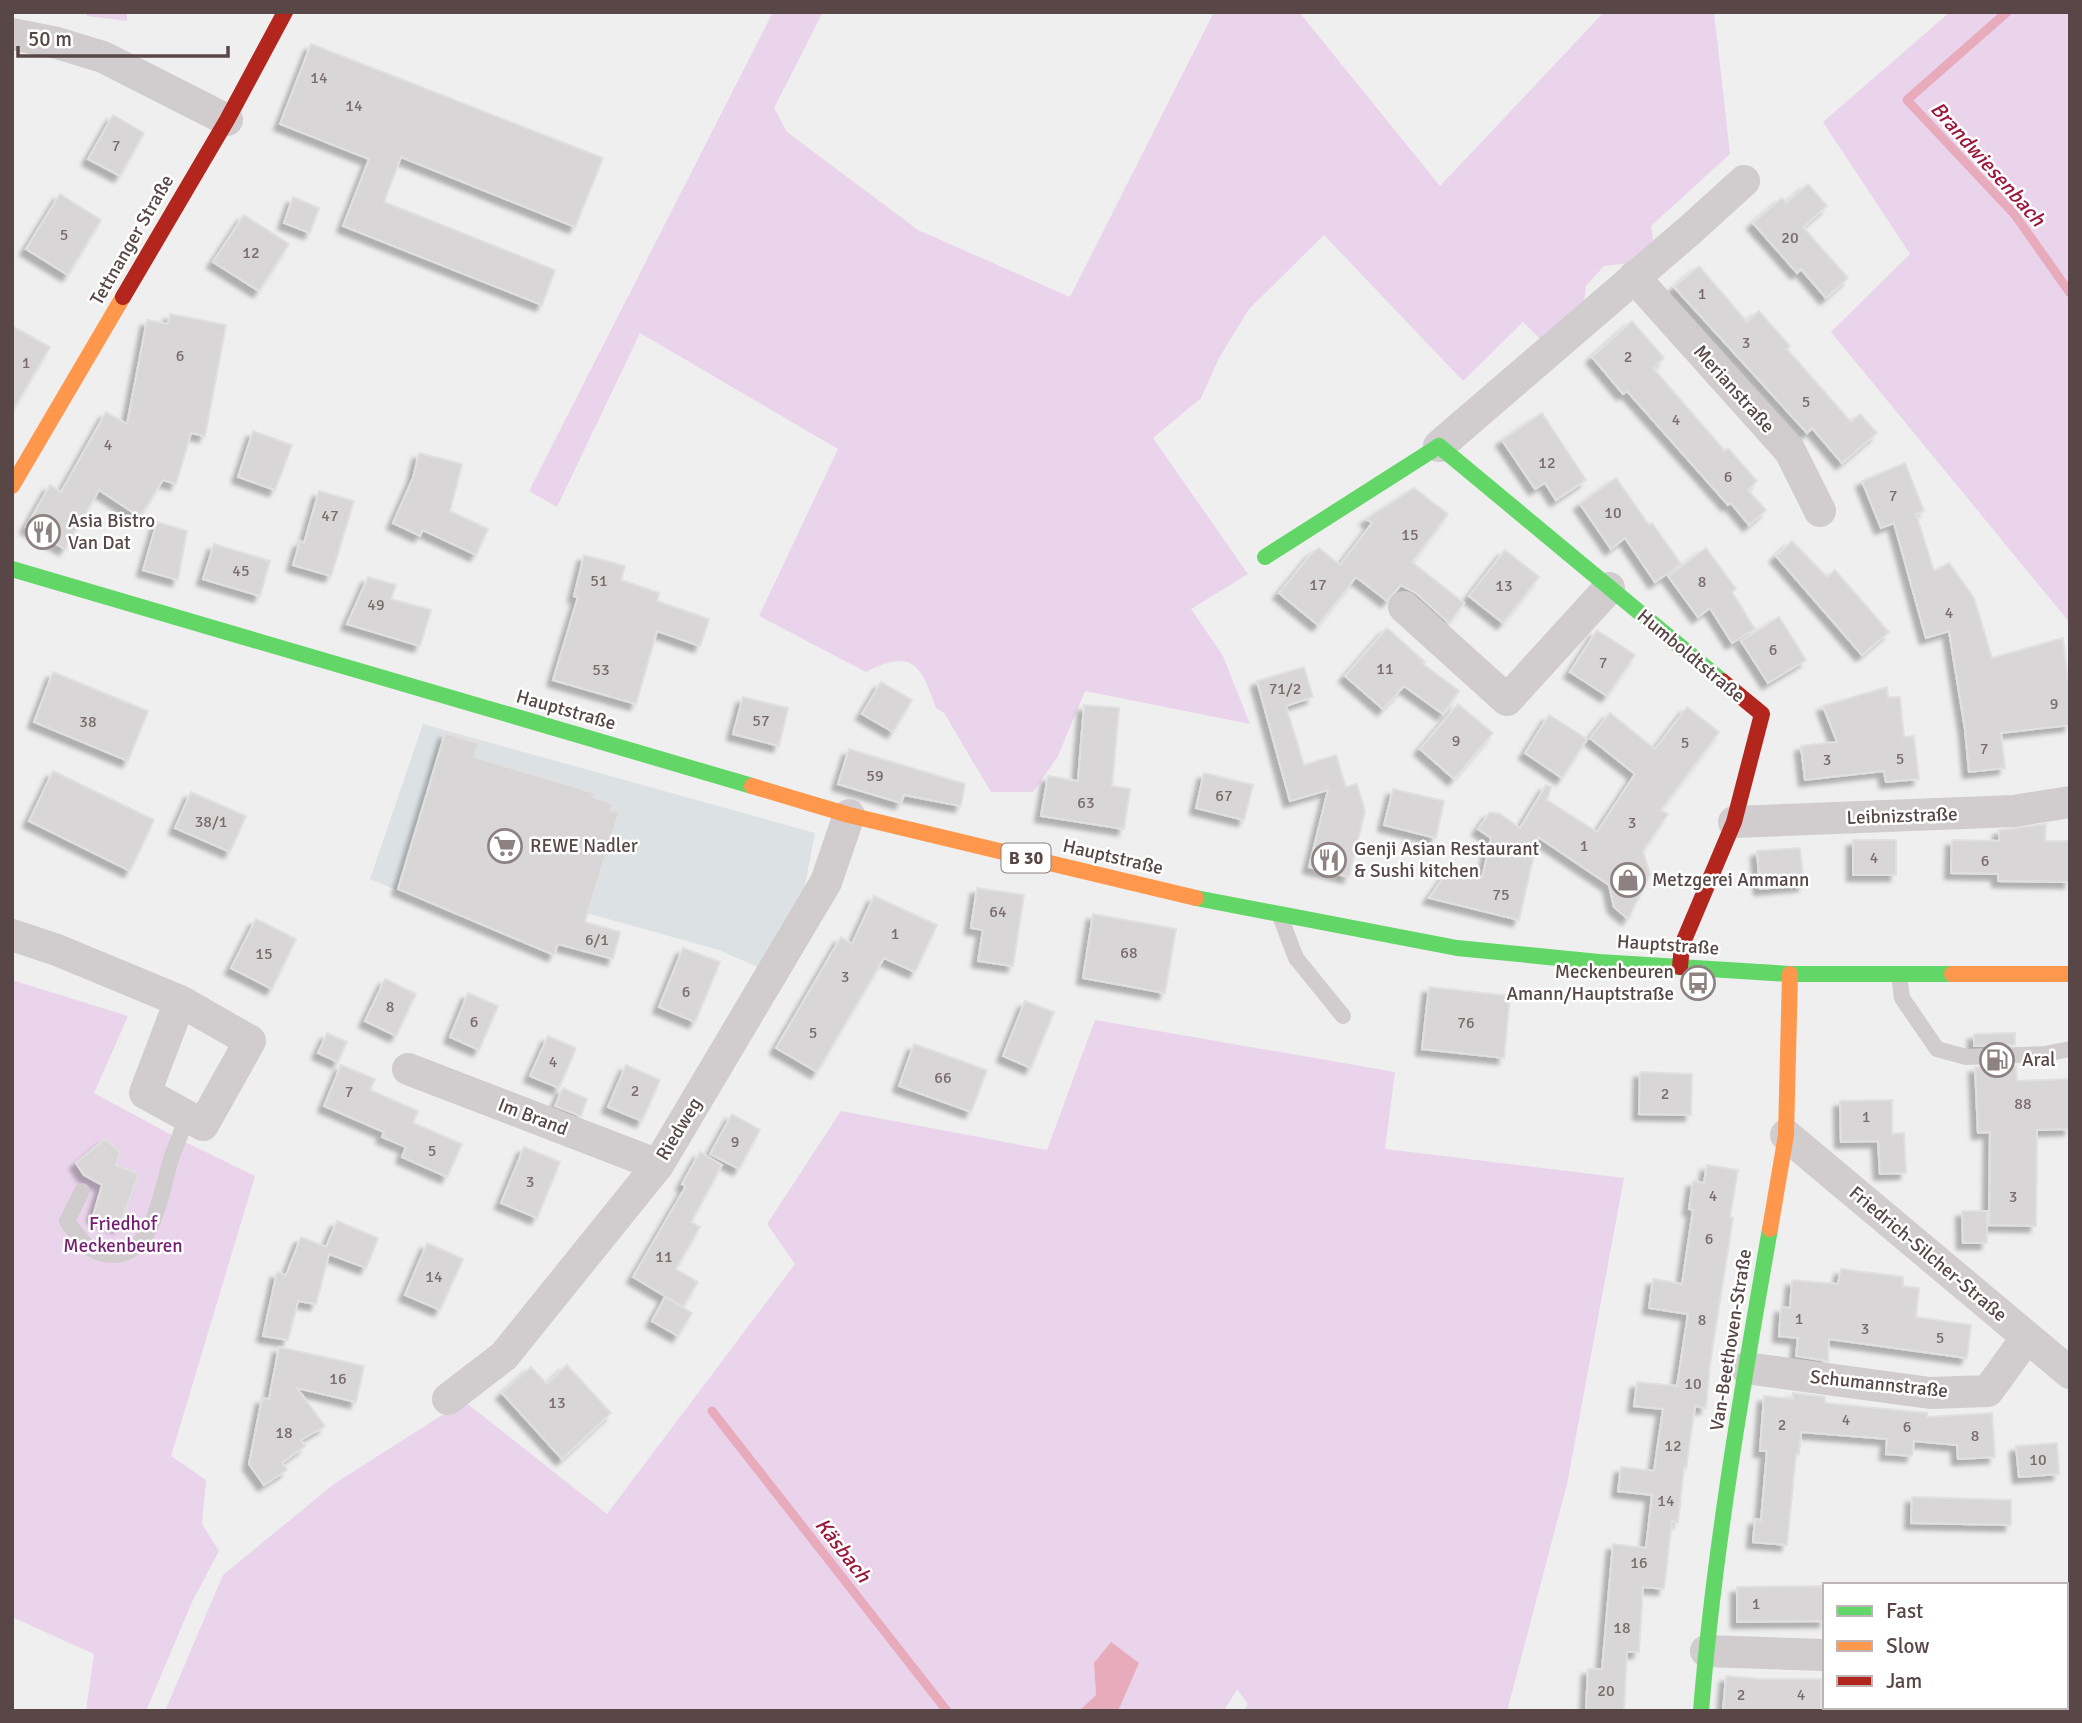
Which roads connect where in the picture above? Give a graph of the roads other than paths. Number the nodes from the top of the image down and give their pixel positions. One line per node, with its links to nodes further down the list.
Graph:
1 (285, 12): 3 (main road, Tettnanger Straße)
2 (12, 34): 3 (street)
3 (227, 120): 7 (main road, Tettnanger Straße)
4 (1744, 181): 5 (street)
5 (1634, 277): 6 (street); 8 (street, Merianstraße)
6 (1439, 446): 9 (main road); 11 (main road, Humboldtstraße)
7 (12, 486)
8 (1820, 511)
9 (1265, 557)
10 (12, 569): 14 (main road, Hauptstraße / B 30)
11 (1609, 588): 12 (street); 15 (main road, Humboldtstraße)
12 (1404, 607)
13 (2070, 802): 15 (street, Leibnizstraße)
14 (849, 816): 16 (main road, Hauptstraße / B 30); 28 (street, Riedweg)
15 (1734, 822): 18 (main road, Humboldtstraße)
16 (1279, 914): 18 (main road, Hauptstraße / B 30); 23 (lane)
17 (12, 935): 22 (street)
18 (1680, 967): 19 (main road, Hauptstraße / B 30)
19 (1790, 974): 20 (main road, Hauptstraße / B 30); 27 (main road, Van-Beethoven-Straße)
20 (1899, 974): 21 (main road, Hauptstraße / B 30); 24 (lane)
21 (2070, 974)
22 (180, 1001): 26 (street); 26 (street)
23 (1343, 1016)
24 (2070, 1049)
25 (408, 1069): 28 (street, Im Brand)
26 (187, 1116): 29 (lane)
27 (1786, 1135): 30 (street, Friedrich-Silcher-Straße); 31 (main road, Van-Beethoven-Straße)
28 (658, 1165): 33 (street, Riedweg)
29 (82, 1191)
30 (2027, 1337): 31 (street, Schumannstraße); 32 (street, Friedrich-Silcher-Straße)
31 (1746, 1368): 34 (main road, Van-Beethoven-Straße)
32 (2070, 1373)
33 (448, 1399)
34 (1706, 1651): 35 (street); 36 (main road, Van-Beethoven-Straße)
35 (1823, 1655)
36 (1702, 1711)

